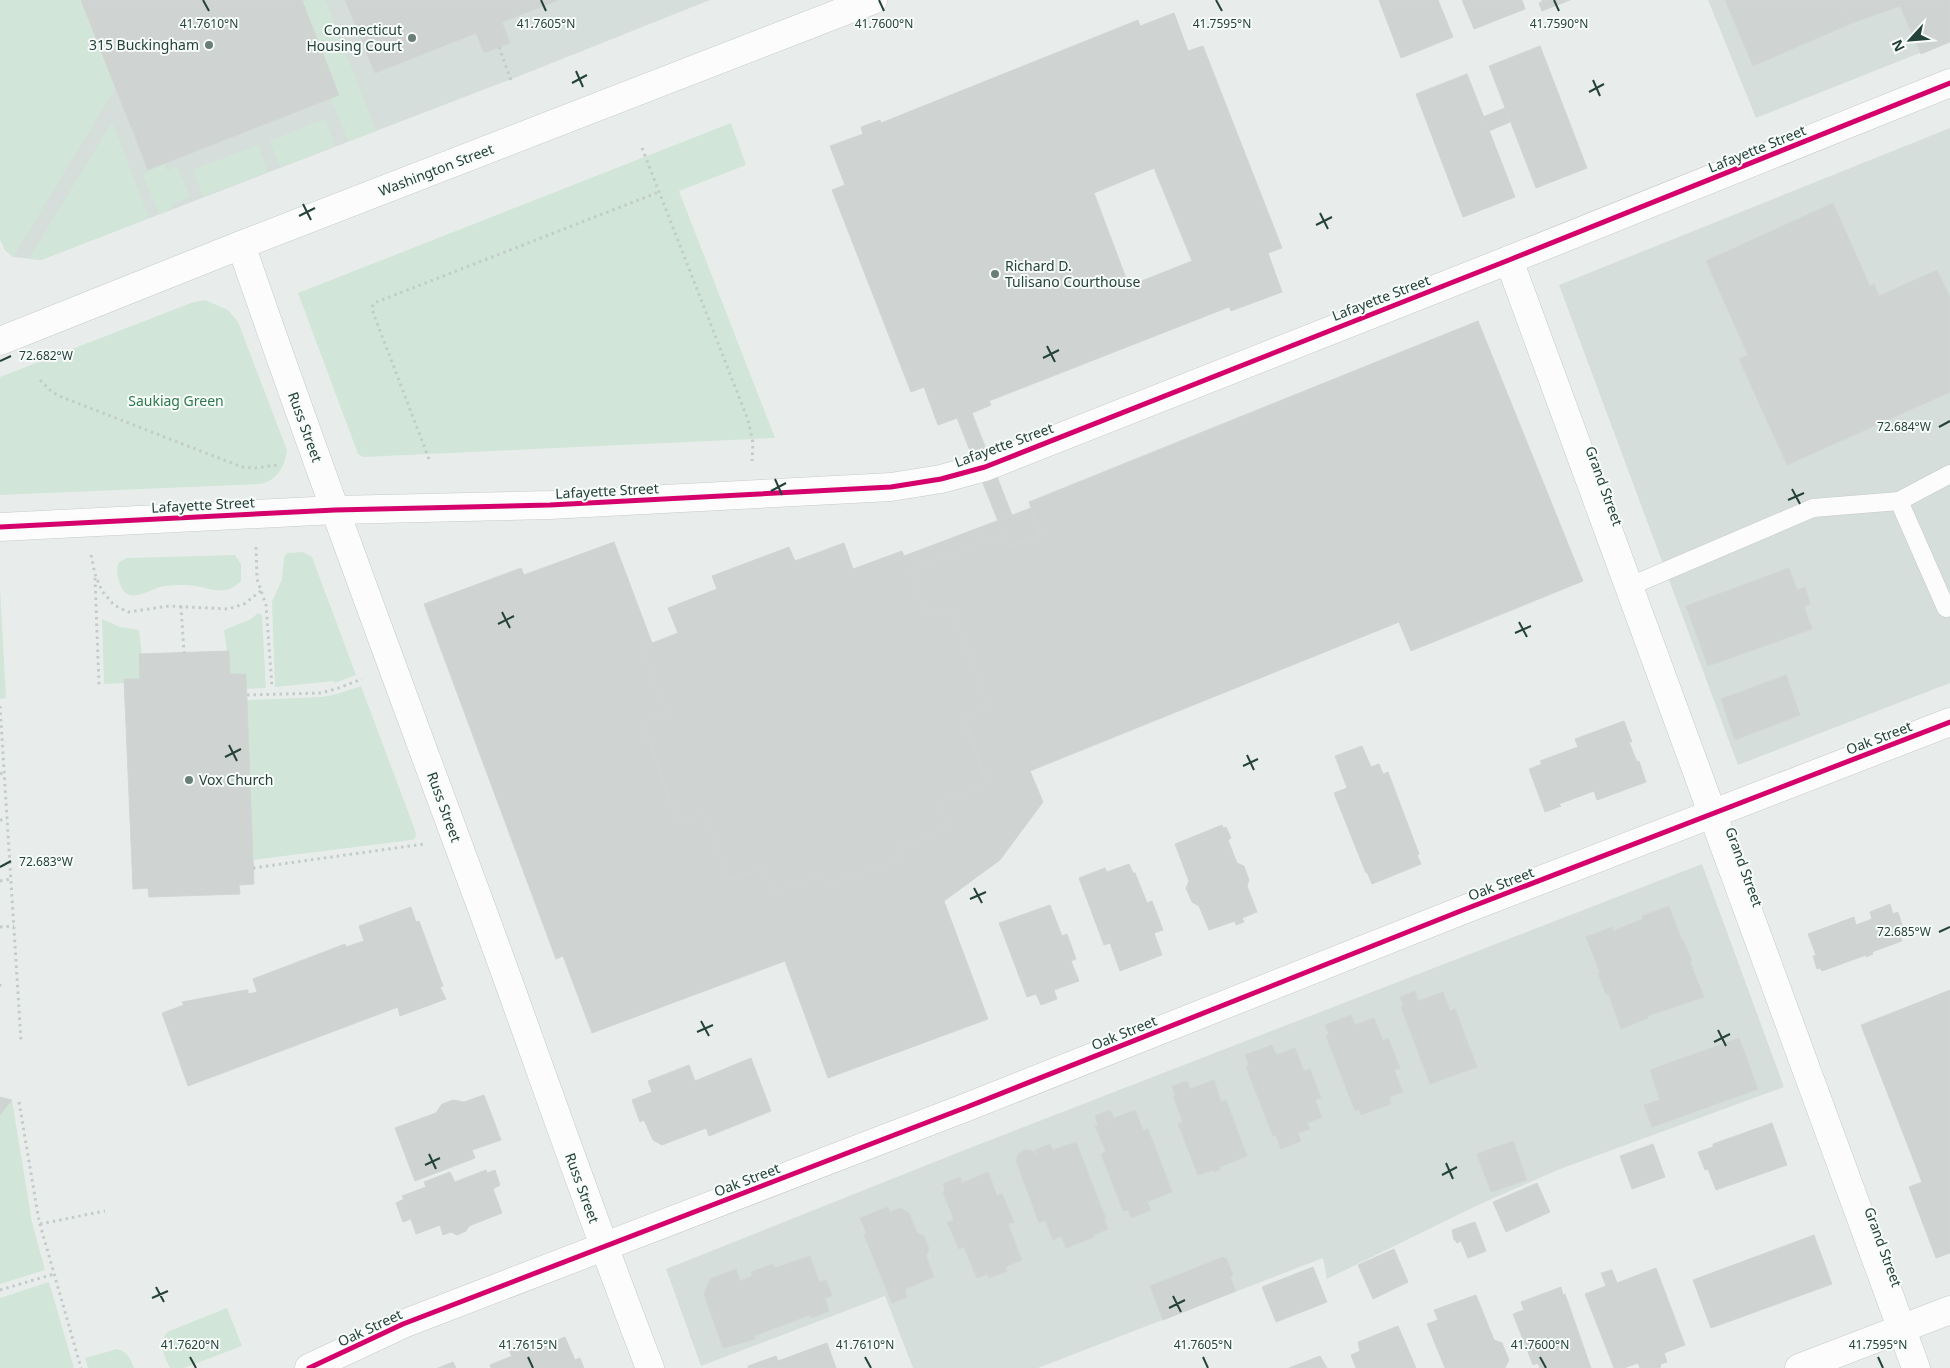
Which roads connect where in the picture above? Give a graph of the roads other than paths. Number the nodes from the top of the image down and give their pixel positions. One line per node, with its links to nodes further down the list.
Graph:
1 (873, 0): 3 (street, Washington Street)
2 (1950, 83): 4 (street, Lafayette Street)
3 (241, 245): 5 (street, Washington Street); 8 (street, Russ Street)
4 (1509, 260): 8 (street, Lafayette Street); 10 (street, Grand Street)
5 (0, 341)
6 (1950, 474): 7 (lane)
7 (1899, 501): 10 (lane); 11 (lane)
8 (335, 510): 9 (street, Lafayette Street); 14 (street, Russ Street)
9 (0, 527)
10 (1628, 587): 13 (street, Grand Street)
11 (1950, 606)
12 (1950, 722): 13 (street, Oak Street)
13 (1713, 815): 14 (street, Oak Street); 16 (street, Grand Street)
14 (604, 1247): 17 (street, Oak Street); 18 (street, Russ Street)
15 (1950, 1310): 16 (street)
16 (1901, 1328): 19 (street); 20 (street, Grand Street)
17 (309, 1368)
18 (650, 1368)
19 (1799, 1368)
20 (1916, 1368)

